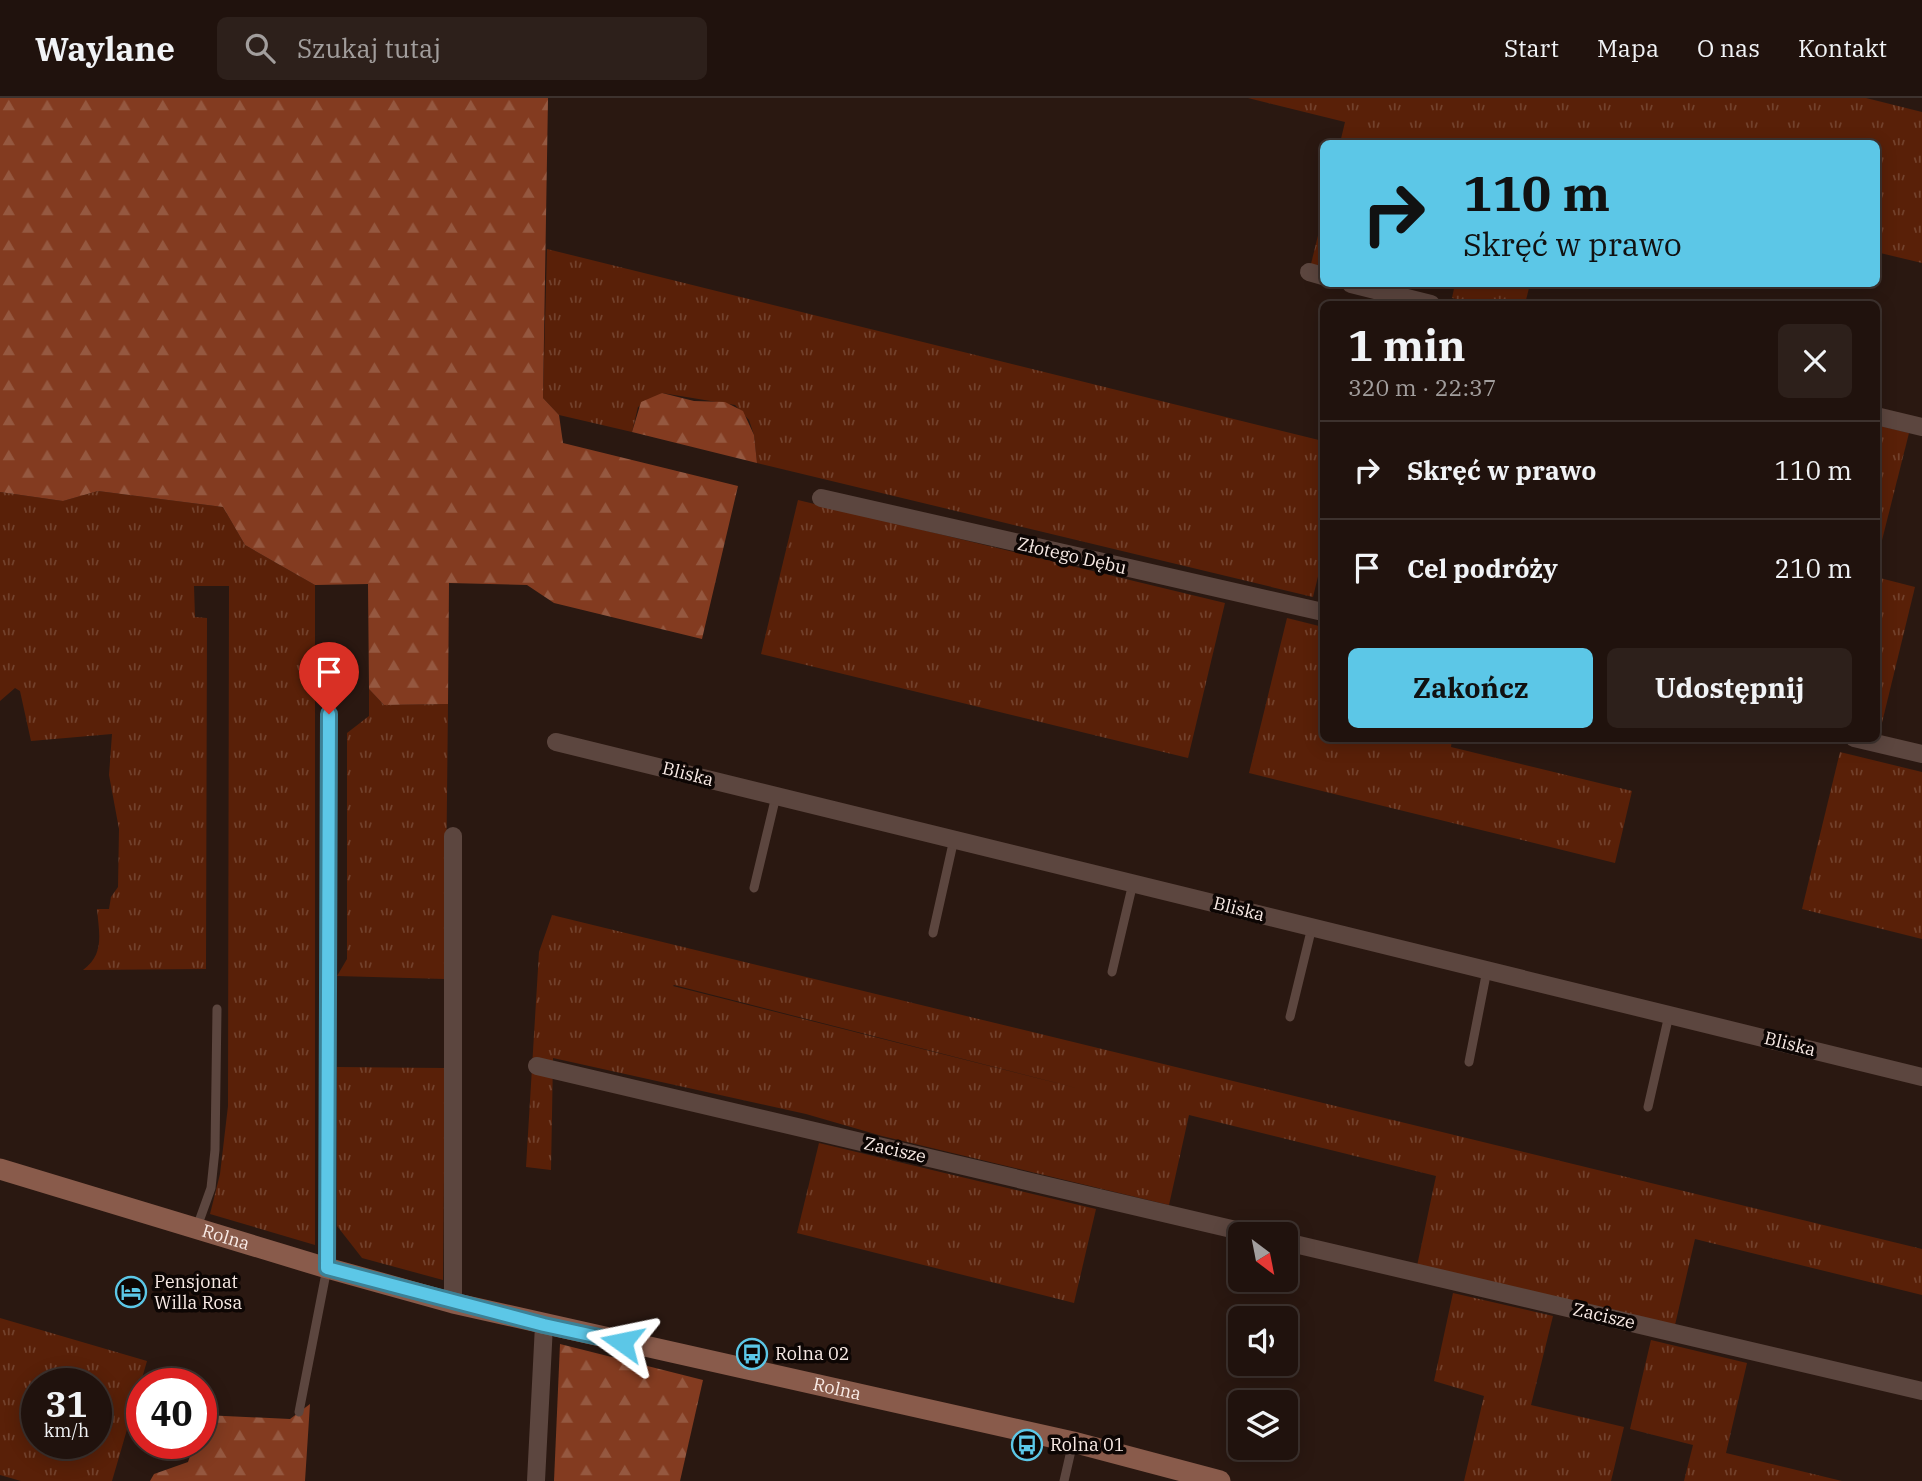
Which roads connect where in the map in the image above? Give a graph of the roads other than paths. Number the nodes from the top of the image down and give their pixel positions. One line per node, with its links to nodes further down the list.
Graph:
1 (1363, 287): 2 (street)
2 (1420, 301)
3 (1880, 417): 4 (street)
4 (1922, 428)
5 (821, 498): 6 (street, Złotego Dębu)
6 (1320, 611)
7 (329, 690): 31 (lane)
8 (556, 742): 11 (street, Bliska)
9 (1871, 742): 10 (street)
10 (1922, 754)
11 (776, 796): 13 (street, Bliska); 15 (lane)
12 (453, 836): 32 (street)
13 (954, 839): 14 (street, Bliska); 17 (lane)
14 (1133, 883): 16 (street, Bliska); 19 (lane)
15 (754, 888)
16 (1312, 927): 18 (street, Bliska); 22 (lane)
17 (933, 933)
18 (1487, 970): 21 (street, Bliska); 23 (lane)
19 (1112, 971)
20 (217, 1009): 28 (lane)
21 (1669, 1015): 25 (street, Bliska); 26 (lane)
22 (1290, 1017)
23 (1469, 1062)
24 (537, 1066): 29 (street, Zacisze)
25 (1922, 1077)
26 (1648, 1107)
27 (0, 1169): 28 (street, Rolna)
28 (196, 1228): 31 (street, Rolna)
29 (1228, 1228)
30 (1298, 1245): 34 (street, Zacisze)
31 (327, 1268): 32 (street, Rolna); 35 (lane)
32 (453, 1303): 33 (street, Rolna)
33 (544, 1325): 36 (street, Rolna); 37 (street)
34 (1922, 1391)
35 (299, 1412)
36 (1073, 1442): 38 (lane); 39 (street, Rolna)
37 (536, 1481)
38 (1064, 1481)
39 (1220, 1481)

